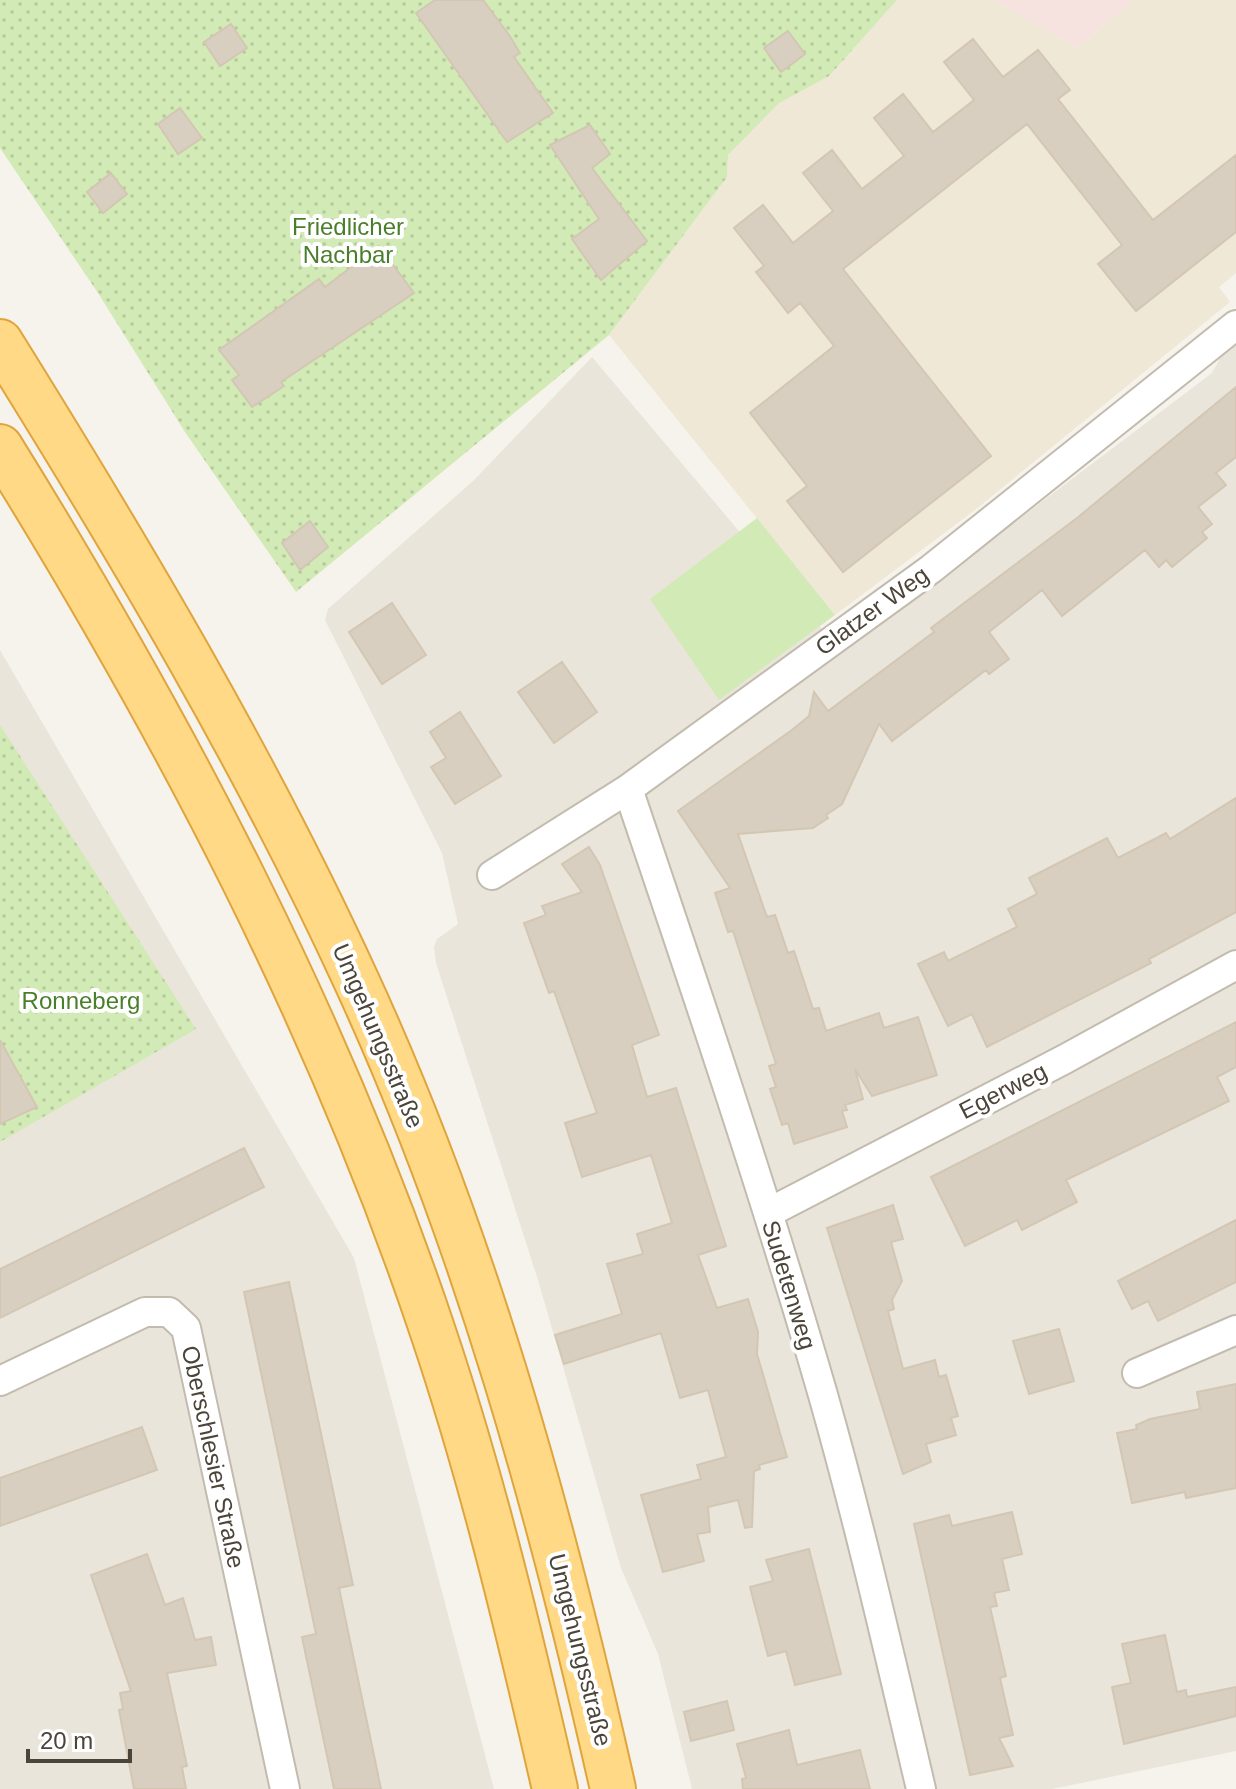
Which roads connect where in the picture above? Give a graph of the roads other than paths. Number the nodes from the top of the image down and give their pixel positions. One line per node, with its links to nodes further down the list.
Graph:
1 (1236, 325): 4 (street, Glatzer Weg)
2 (0, 342): 13 (highway, Umgehungsstraße)
3 (0, 447): 12 (highway)
4 (628, 789): 5 (street, Glatzer Weg); 7 (street, Sudetenweg)
5 (492, 875)
6 (1236, 965): 7 (street, Egerweg)
7 (768, 1213): 14 (street, Sudetenweg)
8 (1236, 1330): 9 (street)
9 (1137, 1373)
10 (0, 1381): 11 (street, Oberschlesier Straße)
11 (285, 1789)
12 (555, 1789)
13 (613, 1789)
14 (921, 1789)

